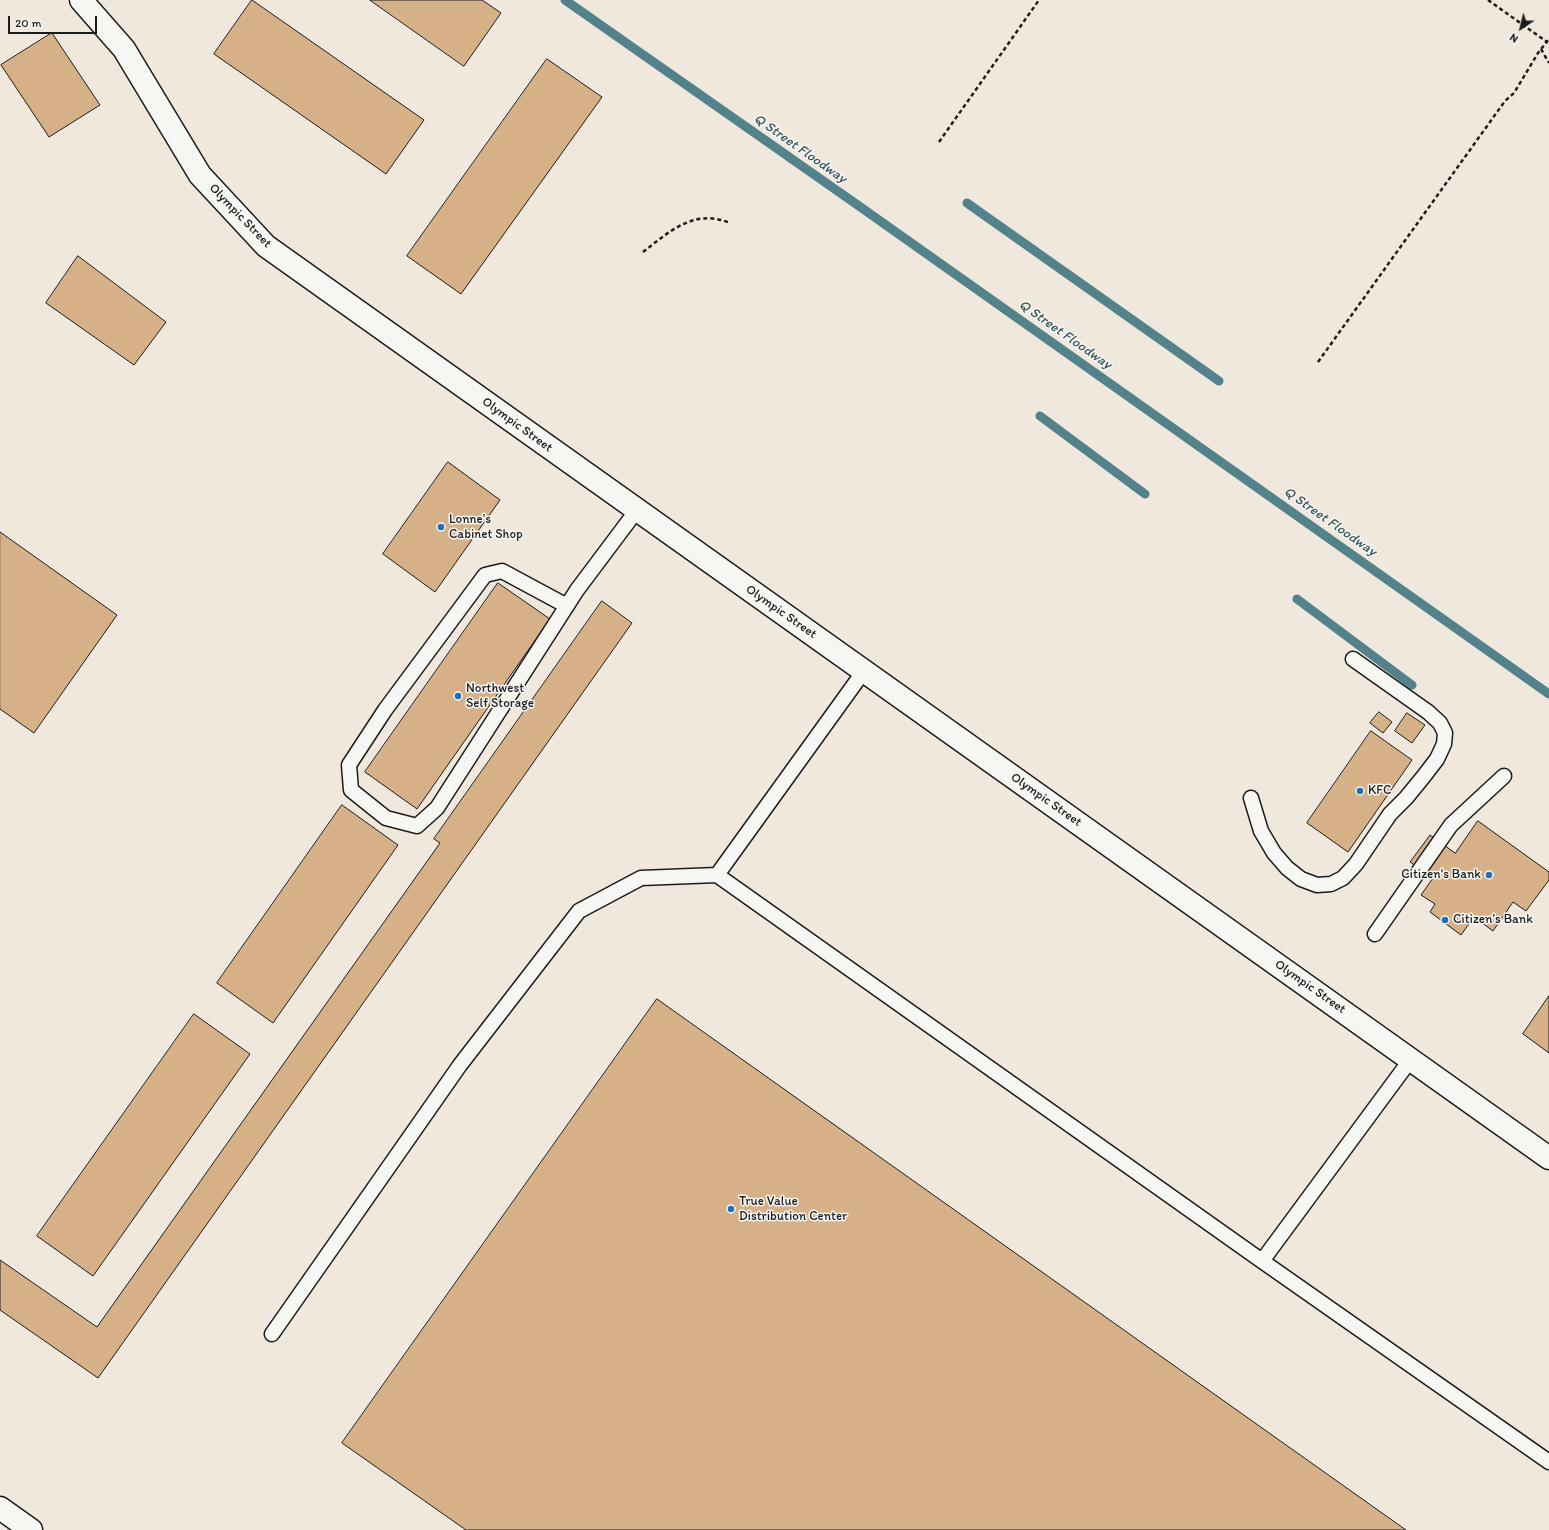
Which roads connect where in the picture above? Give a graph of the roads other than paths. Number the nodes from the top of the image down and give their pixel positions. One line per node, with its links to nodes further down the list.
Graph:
1 (81, 0): 2 (main road, Olympic Street)
2 (637, 510): 3 (lane); 5 (main road, Olympic Street)
3 (567, 606): 3 (lane)
4 (1353, 659): 7 (lane)
5 (864, 671): 8 (lane); 10 (main road, Olympic Street)
6 (1504, 776): 9 (lane)
7 (1251, 798)
8 (717, 875): 12 (lane); 13 (lane)
9 (1375, 934)
10 (1411, 1059): 11 (main road, Olympic Street); 12 (lane)
11 (1547, 1153)
12 (1262, 1261): 14 (lane)
13 (272, 1334)
14 (1549, 1462)
15 (0, 1508): 16 (main road)
16 (31, 1530)

